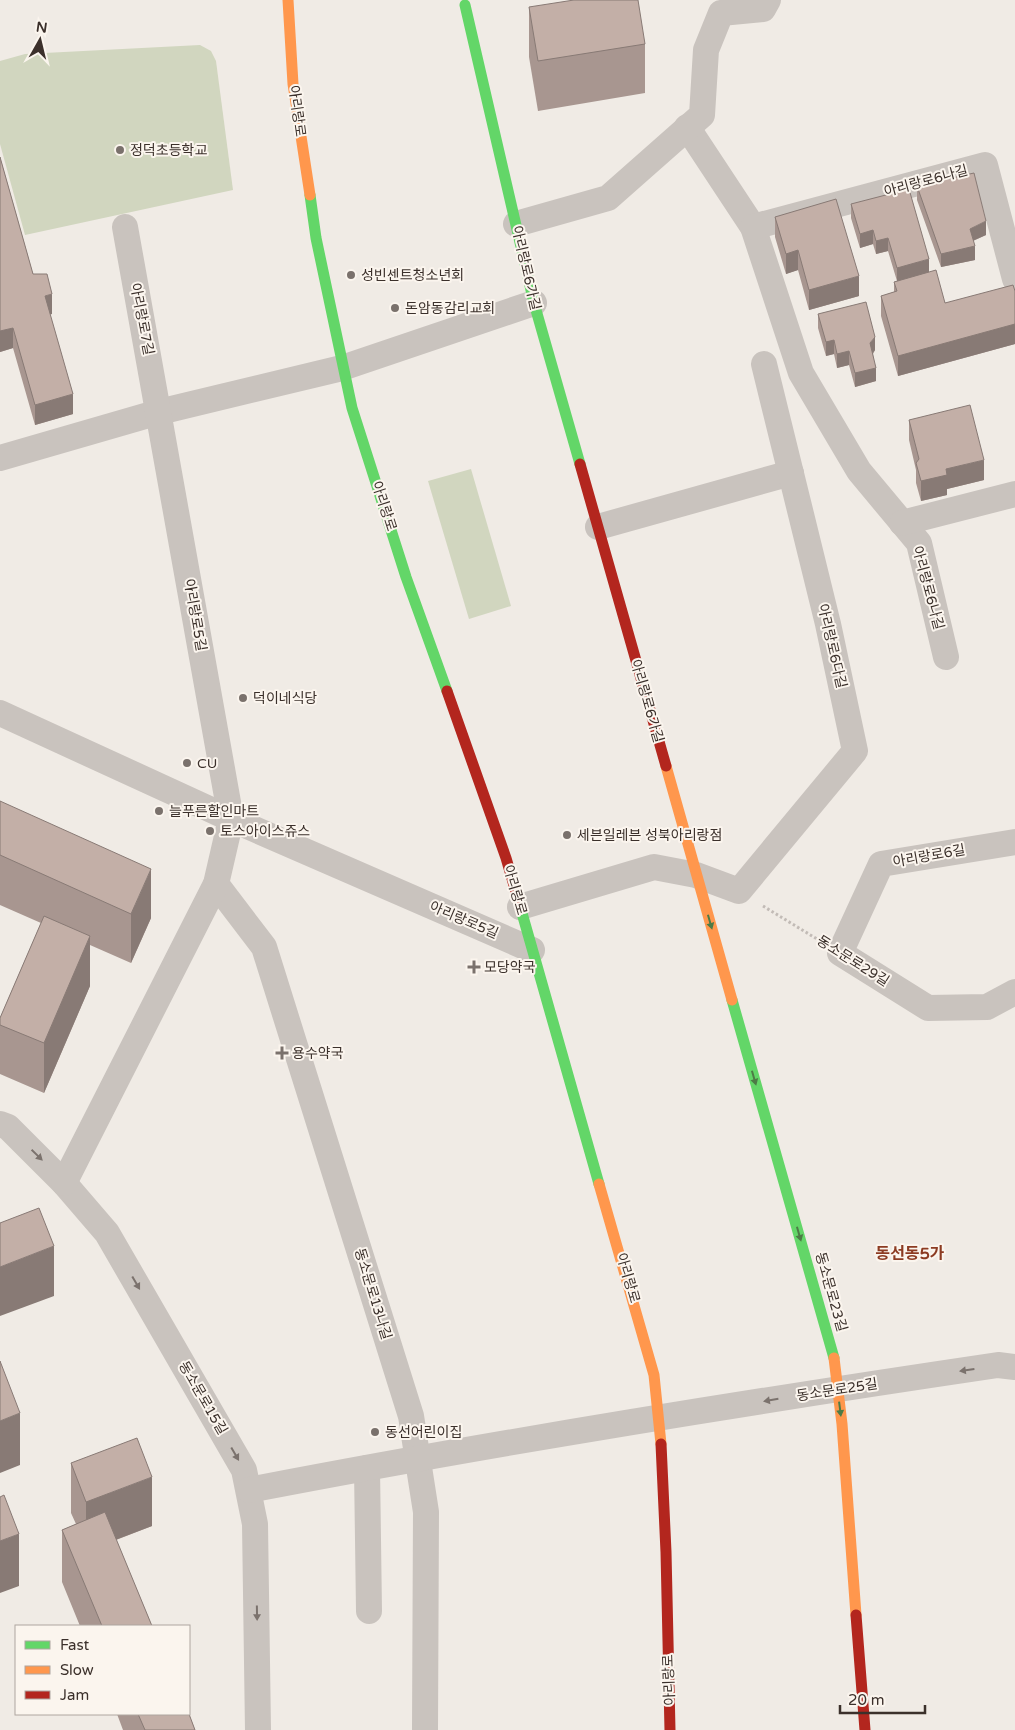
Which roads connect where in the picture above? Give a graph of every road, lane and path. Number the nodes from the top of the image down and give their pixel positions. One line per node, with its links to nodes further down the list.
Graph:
1 (288, 0): 11 (main road, 아리랑로)
2 (768, 0): 4 (street)
3 (465, 5): 5 (main road, 아리랑로6가길)
4 (687, 128): 5 (street); 7 (street, 아리랑로6나길)
5 (516, 224): 9 (main road, 아리랑로6가길)
6 (125, 227): 12 (street, 아리랑로7길)
7 (753, 227): 8 (street, 아리랑로6나길); 16 (street, 아리랑로6나길)
8 (1015, 279)
9 (534, 303): 11 (street); 17 (main road, 아리랑로6가길)
10 (764, 364): 14 (street, 아리랑로6다길)
11 (342, 368): 12 (street); 25 (main road, 아리랑로)
12 (160, 412): 13 (street); 20 (street, 아리랑로5길)
13 (0, 458)
14 (791, 473): 17 (street); 24 (street, 아리랑로6다길)
15 (1015, 494): 16 (street)
16 (902, 522): 18 (street, 아리랑로6나길)
17 (598, 527): 22 (main road, 아리랑로6가길)
18 (946, 657)
19 (0, 713): 20 (street, 아리랑로5길)
20 (231, 819): 23 (street); 26 (street, 아리랑로5길)
21 (1015, 842): 27 (street, 아리랑로6길)
22 (696, 875): 24 (street); 25 (street); 32 (main road, 동소문로23길, one-way to 32)
23 (216, 884): 30 (street); 34 (street, 동소문로13나길)
24 (739, 891): 27 (path, 동소문로29길)
25 (520, 907): 26 (main road, 아리랑로)
26 (532, 950): 33 (main road, 아리랑로)
27 (840, 954): 28 (street, 동소문로29길)
28 (1015, 992)
29 (0, 1124): 30 (street, 동소문로15길, one-way to 30)
30 (64, 1183): 36 (street, 동소문로15길, one-way to 36)
31 (1015, 1367): 32 (street, 동소문로25길, one-way to 32)
32 (838, 1389): 33 (street, 동소문로25길, one-way to 33); 41 (main road, 동소문로23길, one-way to 41)
33 (660, 1419): 34 (street); 40 (main road, 아리랑로)
34 (419, 1458): 35 (street); 39 (street, 동소문로13나길)
35 (367, 1468): 36 (street); 37 (street)
36 (249, 1490): 38 (street, 동소문로15길, one-way to 38)
37 (369, 1610)
38 (258, 1730)
39 (425, 1730)
40 (670, 1730)
41 (866, 1730)

